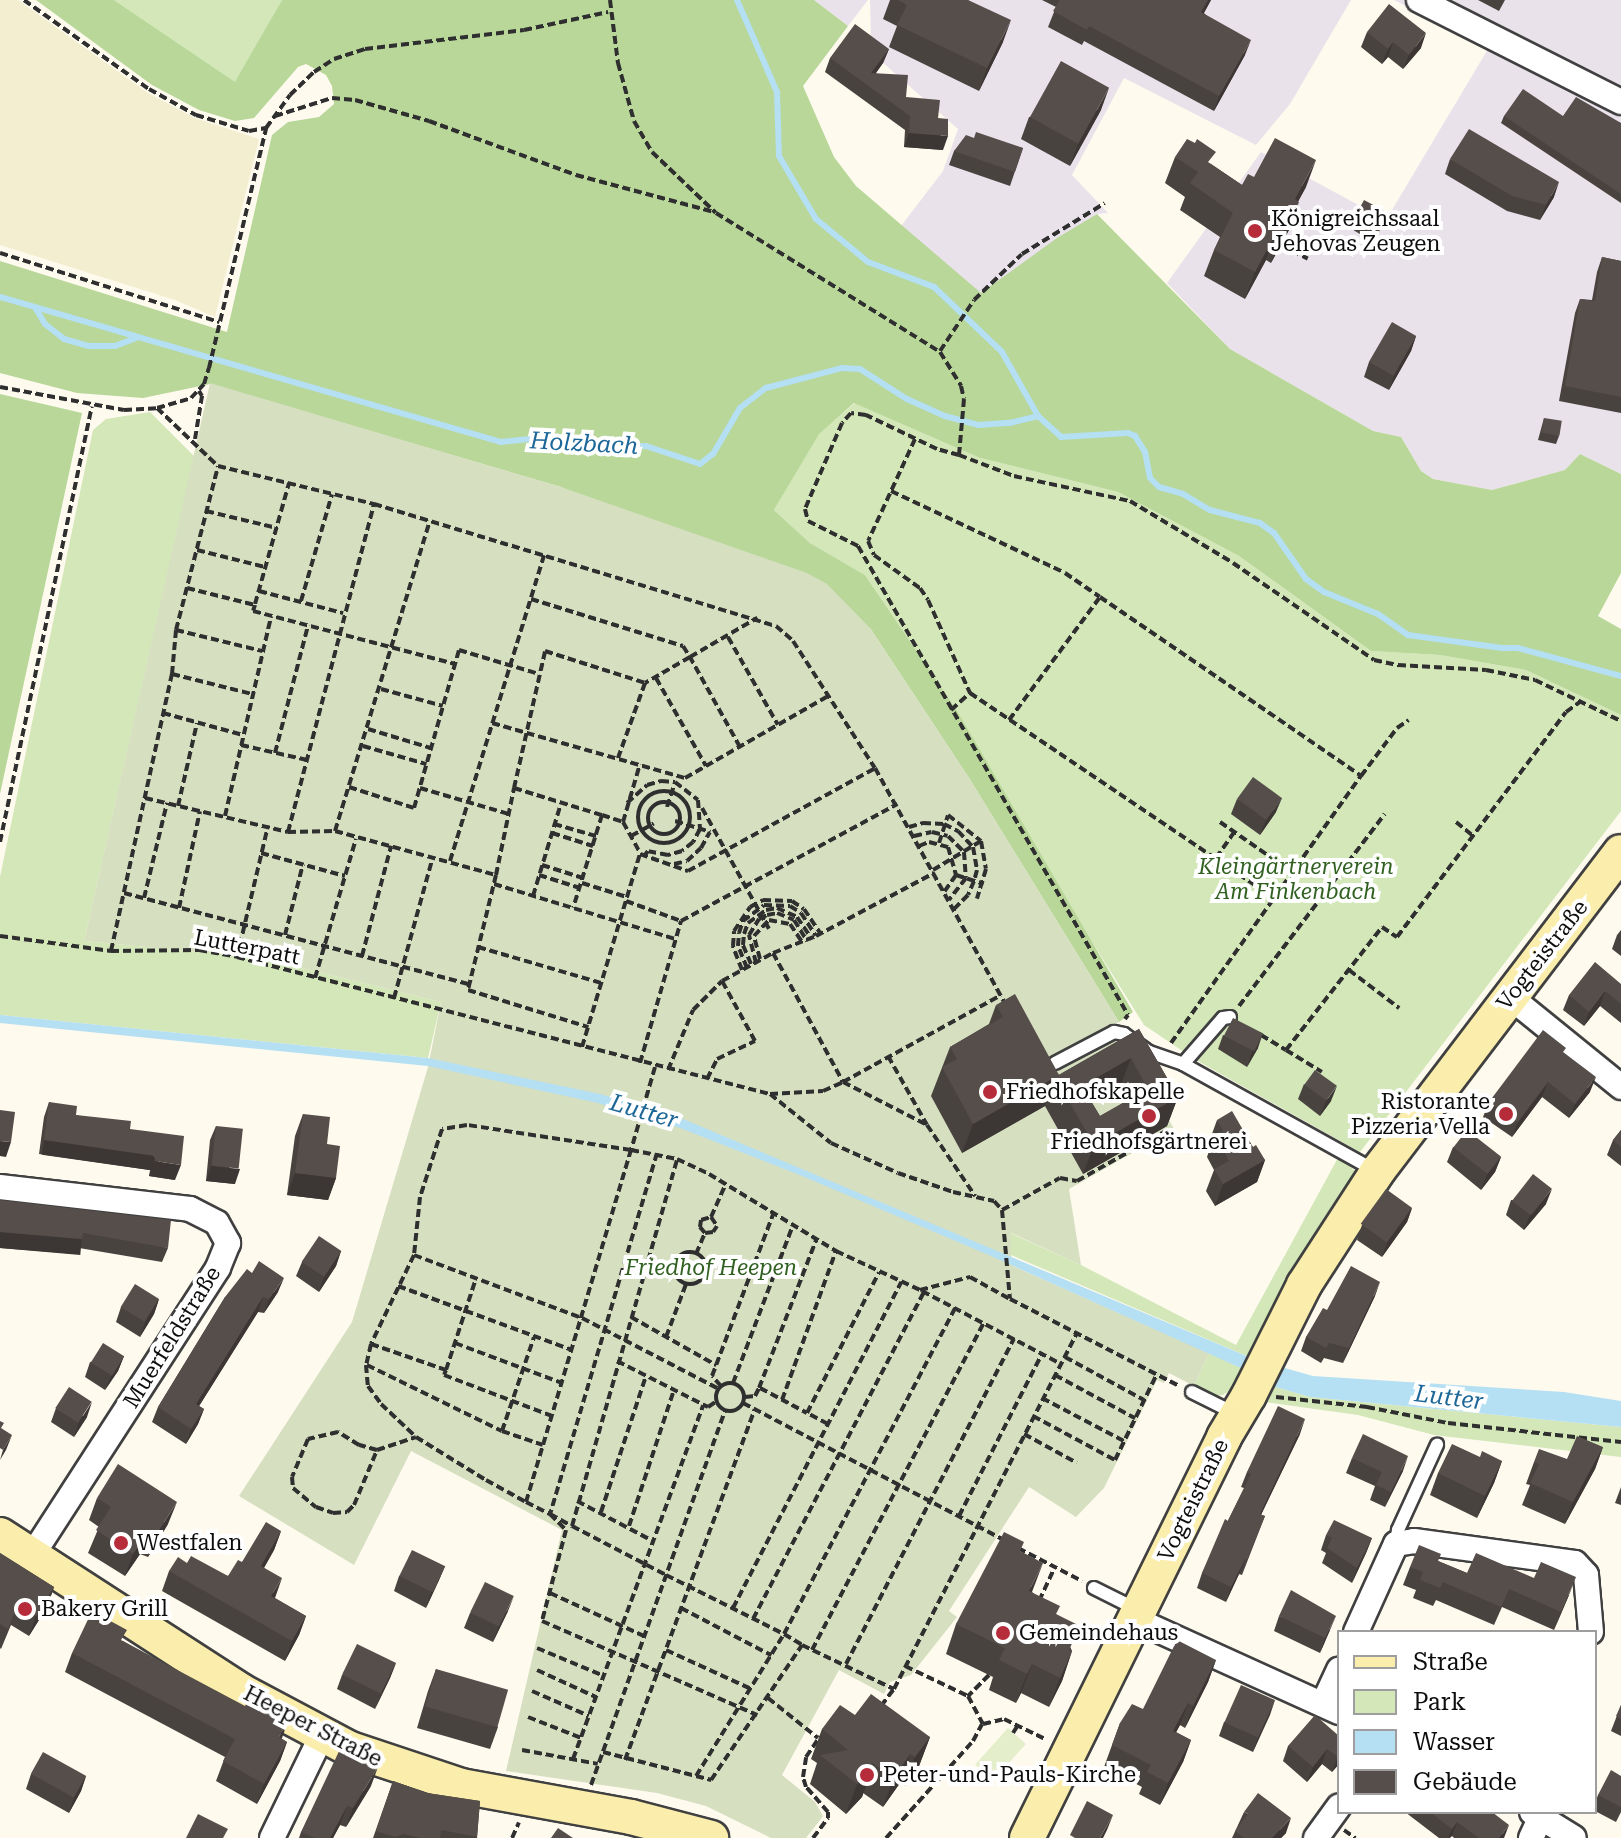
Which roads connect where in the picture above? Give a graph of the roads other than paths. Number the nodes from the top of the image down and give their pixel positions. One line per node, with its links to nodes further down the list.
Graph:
1 (1419, 0): 2 (street)
2 (1621, 102)
3 (1621, 852): 4 (street, Vogteistraße)
4 (1510, 997): 8 (street); 9 (street, Vogteistraße)
5 (1230, 1017): 7 (lane)
6 (1055, 1063): 7 (lane)
7 (1183, 1064): 9 (lane)
8 (1621, 1087)
9 (1377, 1172): 12 (street, Vogteistraße)
10 (0, 1187): 16 (street, Muerfeldstraße)
11 (1192, 1392): 12 (lane)
12 (1243, 1404): 18 (street, Vogteistraße)
13 (1437, 1445): 15 (lane)
14 (0, 1535): 16 (street, Heeper Straße)
15 (1396, 1544): 19 (street); 20 (street)
16 (32, 1556): 23 (street, Heeper Straße)
17 (1094, 1588): 18 (lane)
18 (1138, 1616): 22 (street); 28 (street, Vogteistraße)
19 (1357, 1630)
20 (1591, 1630)
21 (1337, 1680): 22 (street)
22 (1331, 1708)
23 (322, 1735): 26 (street); 27 (street, Heeper Straße)
24 (1337, 1809): 29 (street)
25 (1537, 1820): 30 (street)
26 (272, 1838)
27 (711, 1838)
28 (1027, 1838)
29 (1316, 1838)
30 (1574, 1838)

